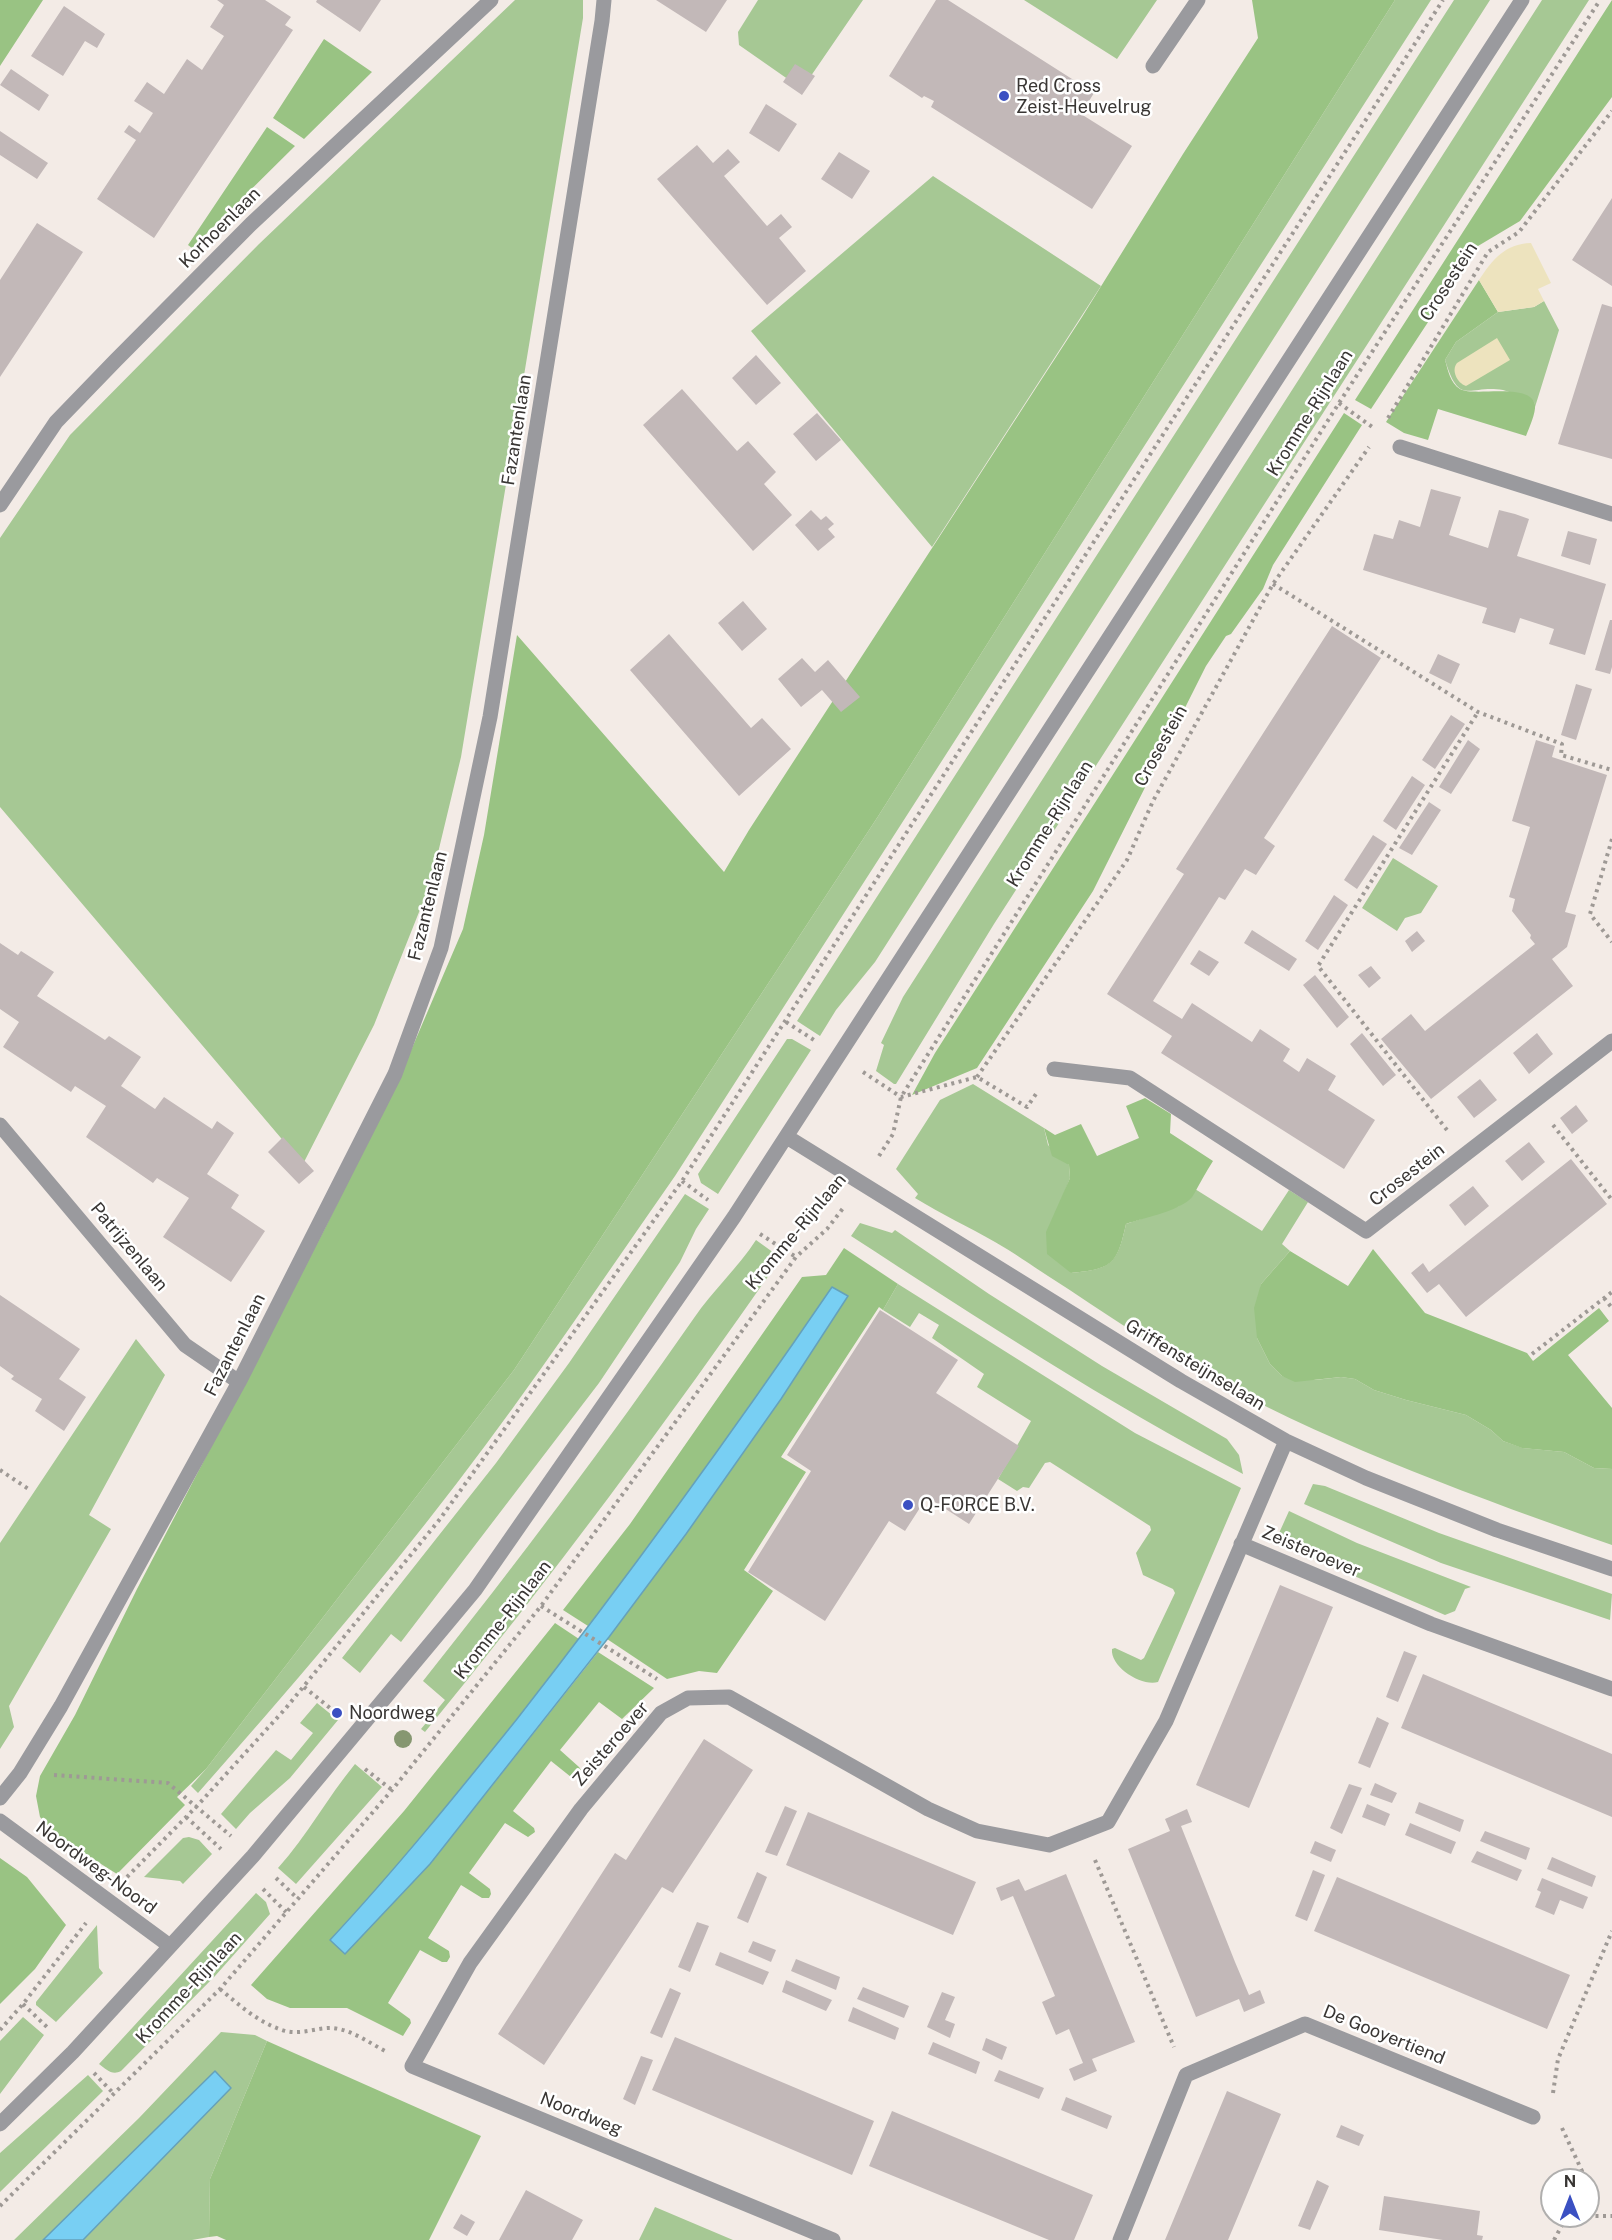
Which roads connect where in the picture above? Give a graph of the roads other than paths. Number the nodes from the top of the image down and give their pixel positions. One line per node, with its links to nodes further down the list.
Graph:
1 (491, 0): 7 (street, Korhoenlaan)
2 (604, 0): 13 (street, Fazantenlaan)
3 (1198, 0): 5 (street)
4 (1522, 0): 12 (street)
5 (1153, 66)
6 (1400, 447): 8 (street)
7 (0, 505)
8 (1612, 514)
9 (1612, 1041): 10 (street, Crosestein)
10 (1054, 1069)
11 (0, 1125): 13 (street, Patrijzenlaan)
12 (787, 1137): 14 (street, Griffensteijnselaan); 20 (street)
13 (239, 1382): 18 (street, Fazantenlaan)
14 (1286, 1441): 15 (street); 16 (street, Griffensteijnselaan)
15 (1241, 1544): 17 (street, Zeisteroever); 21 (street, Zeisteroever)
16 (1612, 1569)
17 (1612, 1689)
18 (0, 1798)
19 (0, 1821): 20 (street, Noordweg-Noord)
20 (170, 1946): 23 (street)
21 (411, 2066): 24 (street, Noordweg)
22 (1533, 2117): 25 (street, De Gooyertiend)
23 (0, 2124)
24 (833, 2240)
25 (1120, 2240)

